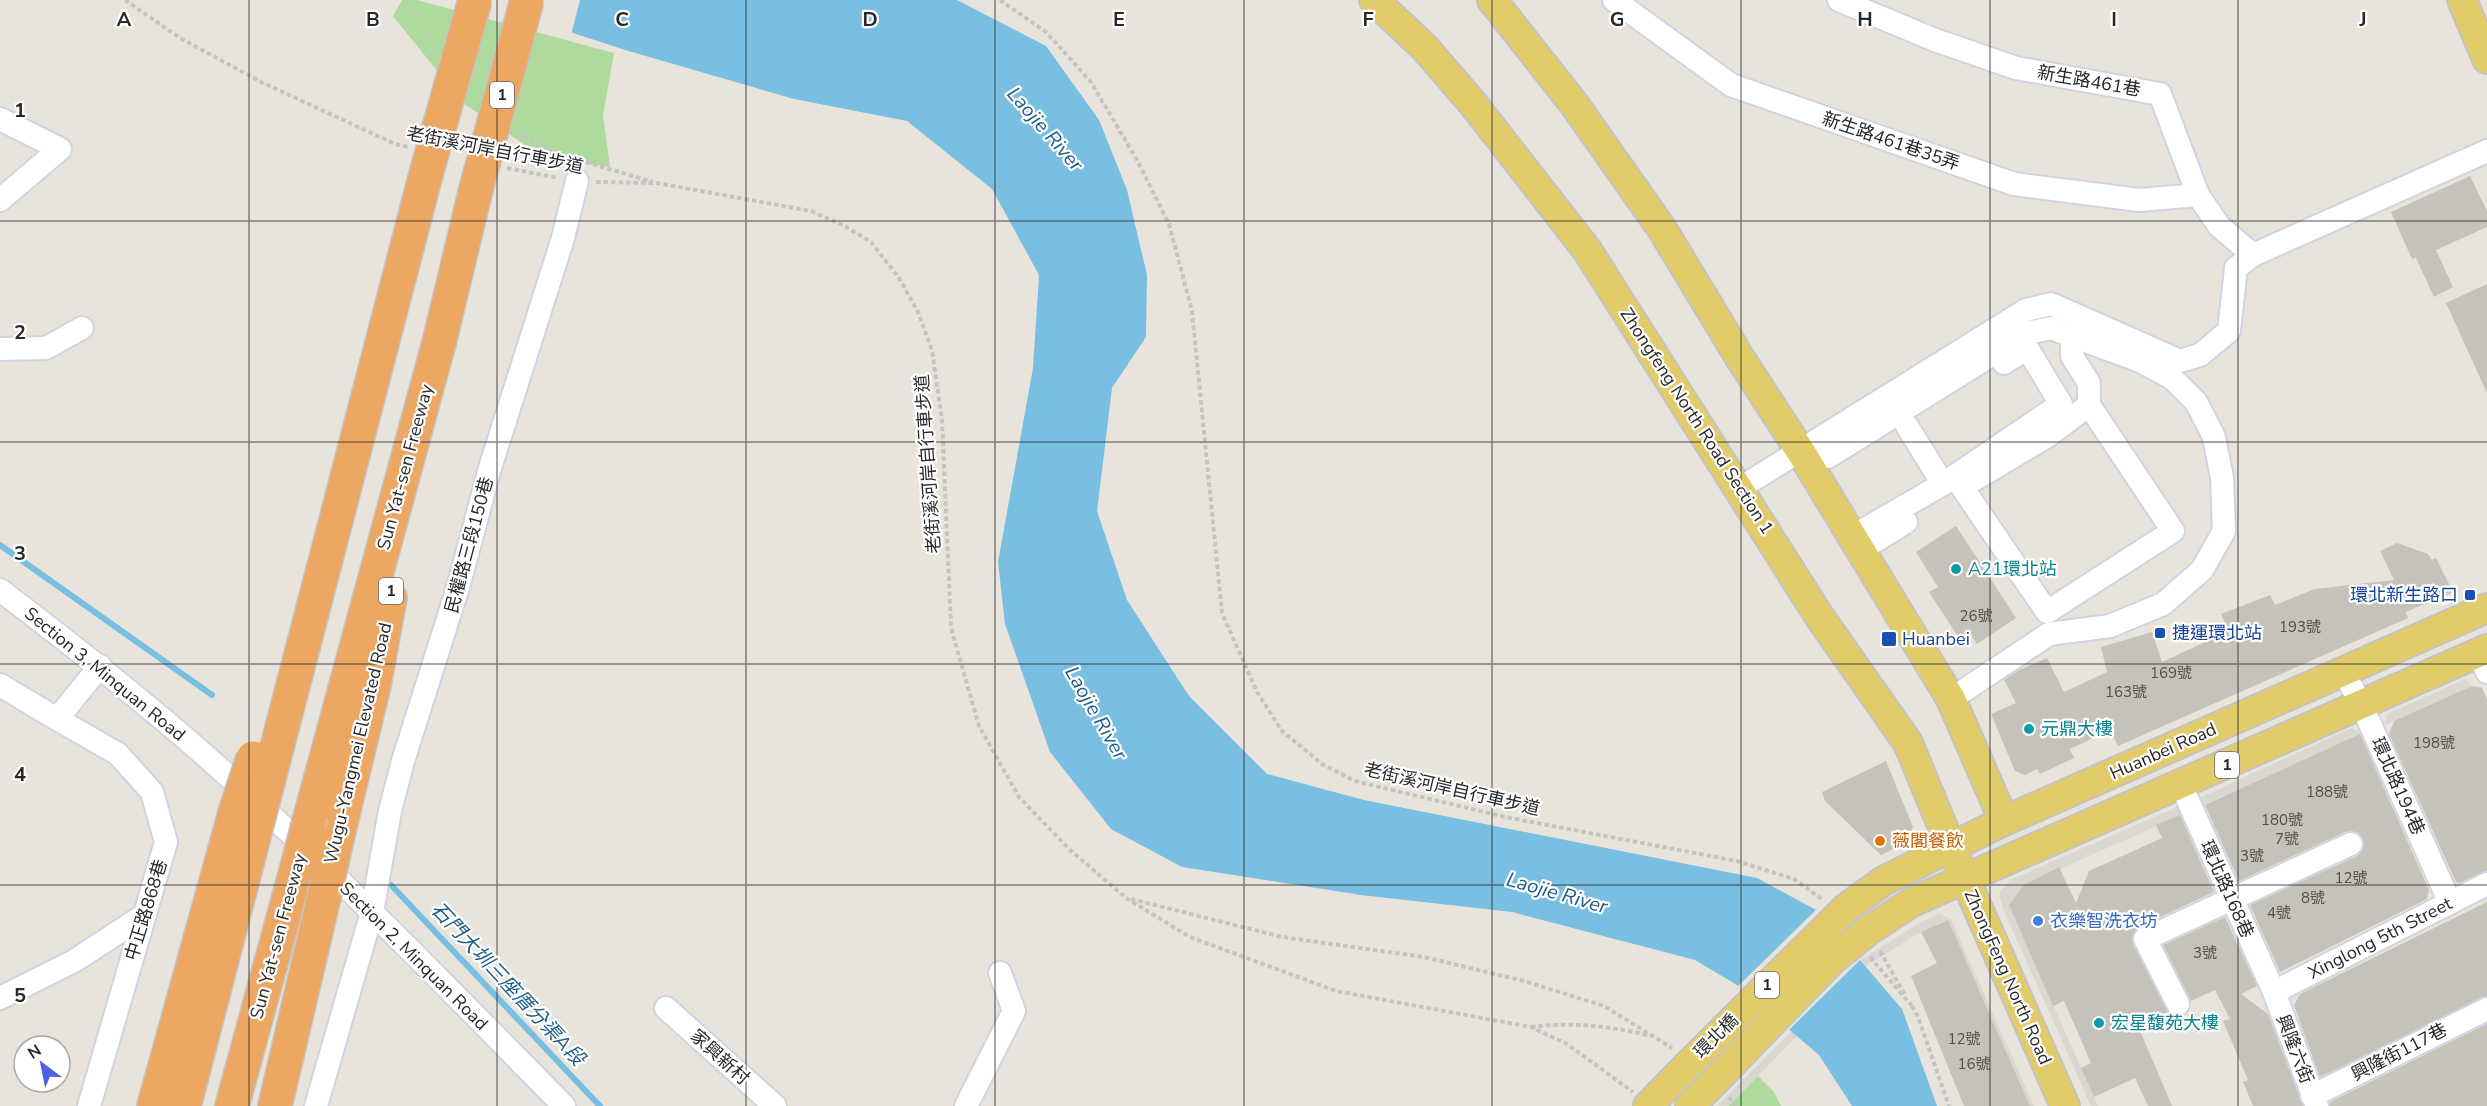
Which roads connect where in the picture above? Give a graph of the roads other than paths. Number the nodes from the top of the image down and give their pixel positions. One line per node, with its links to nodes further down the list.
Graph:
1 (476, 0): 38 (highway, bridge)
2 (527, 0): 17 (highway, Sun Yat-sen Freeway / 1, bridge)
3 (1374, 0): 24 (main road, Zhongfeng North Road Section 1)
4 (1492, 0): 22 (main road)
5 (1614, 0): 12 (street, 新生路461巷35弄)
6 (1839, 0): 12 (street, 新生路461巷)
7 (2462, 0): 8 (main road)
8 (2487, 59)
9 (0, 119): 13 (street)
10 (2487, 151): 14 (street)
11 (577, 182): 46 (street, 民權路三段150巷)
12 (2198, 195): 14 (street, 新生路461巷)
13 (0, 200)
14 (2253, 255): 22 (street)
15 (82, 328): 18 (street)
16 (2072, 336): 19 (street); 21 (street); 32 (street)
17 (439, 343): 59 (highway, Sun Yat-sen Freeway / 1, bridge); 60 (highway, Wugu-Yangmei Elevated Road / 1, bridge)
18 (0, 349)
19 (2089, 405): 23 (street); 23 (street)
20 (1907, 426): 21 (street); 23 (street); 23 (street)
21 (1860, 439): 22 (street)
22 (1801, 452): 24 (street); 25 (main road)
23 (1952, 486): 25 (street)
24 (1740, 488): 40 (main road, Zhongfeng North Road Section 1)
25 (1857, 543): 32 (main road)
26 (0, 590): 29 (street, Section 3, Minquan Road)
27 (2487, 608): 30 (main road, Huanbei Road / 1)
28 (2484, 658): 33 (main road, 1)
29 (100, 666): 34 (street); 35 (street, Section 3, Minquan Road)
30 (2343, 671): 33 (street, 環北路194巷); 37 (main road, Huanbei Road / 1)
31 (0, 686): 34 (street, 中正路868巷)
32 (1951, 699): 37 (main road)
33 (2362, 706): 36 (main road, 1); 44 (street, 環北路194巷)
34 (57, 719): 47 (street, 中正路868巷)
35 (209, 759): 46 (street, Section 2, Minquan Road)
36 (2181, 785): 41 (main road, 1); 43 (street, 環北路168巷)
37 (2004, 821): 40 (main road, Huanbei Road / 1); 41 (main road, ZhongFeng North Road)
38 (245, 822): 57 (highway); 58 (highway)
39 (2351, 844): 43 (street)
40 (1950, 847): 41 (main road, Zhongfeng North Road Section 1); 45 (main road, Huanbei Road / 1)
41 (1965, 879): 65 (main road, 環北橋 / 1, bridge); 66 (main road, ZhongFeng North Road)
42 (2487, 884): 44 (street, Xinglong 5th Street)
43 (2231, 898): 49 (street, 環北路168巷); 51 (street)
44 (2450, 903): 49 (street, Xinglong 5th Street)
45 (1838, 907): 55 (main road, 環北橋 / 1, bridge)
46 (372, 912): 61 (street, 民權路三段150巷); 62 (street, Section 2, Minquan Road)
47 (143, 916): 50 (street); 56 (street, 中正路868巷)
48 (1000, 973): 64 (street)
49 (2274, 992): 54 (street, 興隆六街)
50 (0, 998)
51 (2178, 1004)
52 (666, 1008): 63 (street, 家興新村)
53 (2487, 1009): 54 (street, 興隆街117巷)
54 (2315, 1101)
55 (1648, 1105)
56 (89, 1106)
57 (154, 1106)
58 (184, 1106)
59 (232, 1106)
60 (275, 1106)
61 (316, 1106)
62 (564, 1106)
63 (775, 1106)
64 (966, 1106)
65 (1690, 1106)
66 (2065, 1106)

